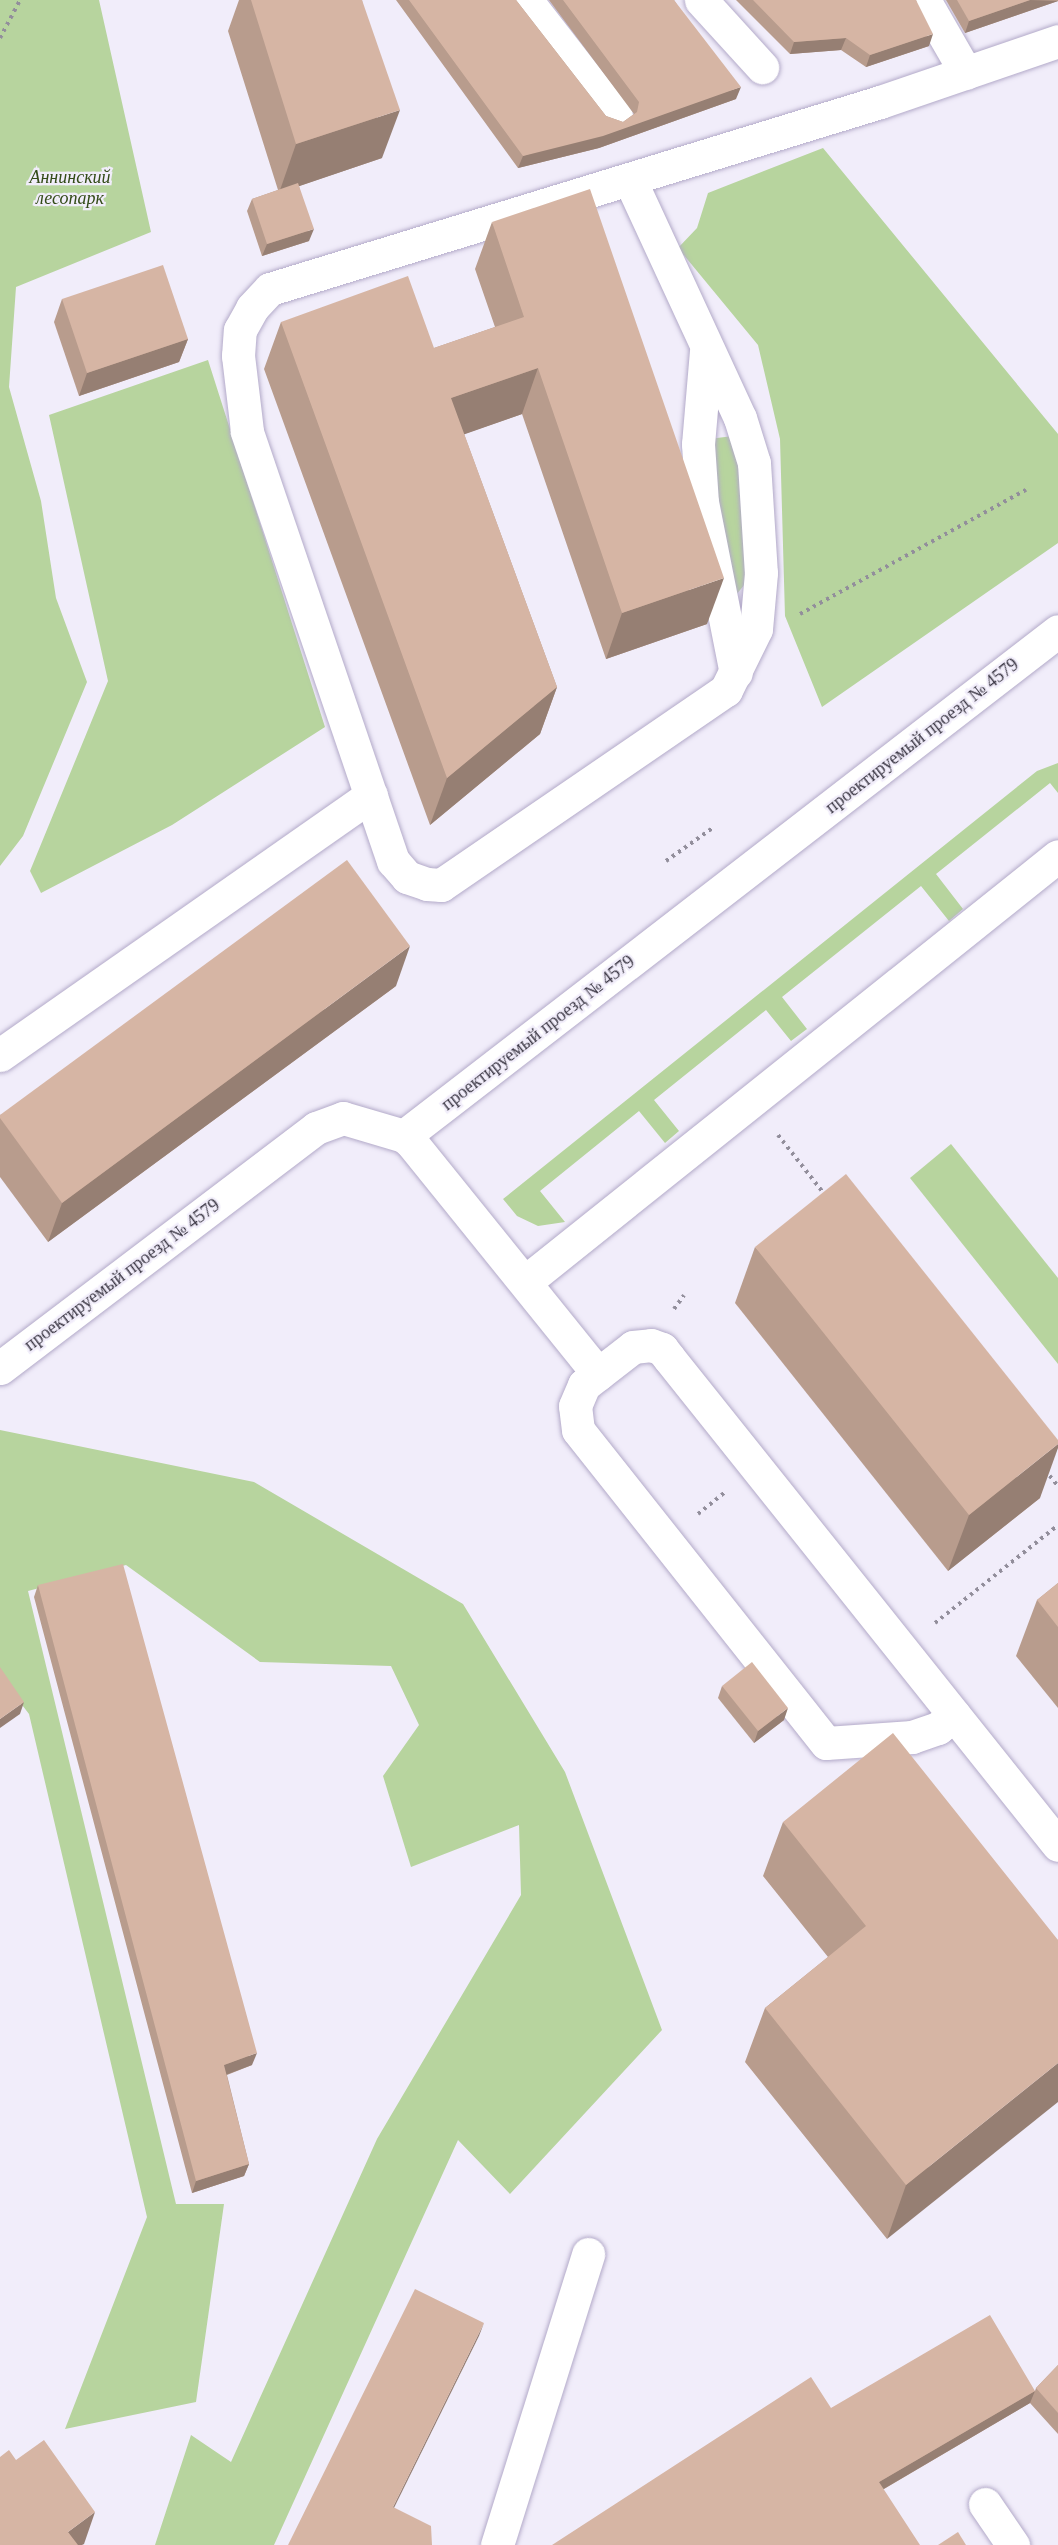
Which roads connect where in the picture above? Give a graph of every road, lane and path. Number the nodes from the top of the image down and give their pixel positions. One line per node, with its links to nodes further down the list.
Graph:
1 (20, 0): 5 (path)
2 (526, 0): 9 (street)
3 (701, 0): 7 (street)
4 (930, 2): 8 (street)
5 (0, 39)
6 (1058, 41): 8 (street)
7 (762, 67)
8 (966, 73): 10 (street)
9 (616, 116)
10 (630, 180): 11 (street); 16 (street)
11 (706, 350): 14 (street); 15 (street)
12 (1026, 490): 14 (path)
13 (1058, 631): 22 (street, проектируемый проезд № 4579)
14 (752, 640): 15 (street)
15 (736, 672): 16 (street)
16 (371, 795): 20 (street)
17 (714, 827): 19 (path)
18 (1058, 856): 21 (street)
19 (666, 861)
20 (0, 1054)
21 (752, 1102): 23 (path); 24 (street)
22 (404, 1136): 24 (street); 25 (street, проектируемый проезд № 4579)
23 (831, 1201)
24 (525, 1282): 26 (street)
25 (0, 1368)
26 (598, 1374): 30 (street); 31 (street)
27 (1043, 1468): 28 (path)
28 (1058, 1486)
29 (1058, 1525): 30 (path)
30 (902, 1649): 31 (street)
31 (954, 1715): 32 (street)
32 (1058, 1845)
33 (588, 2254): 35 (street)
34 (985, 2504): 36 (street)
35 (497, 2545)
36 (1013, 2545)

